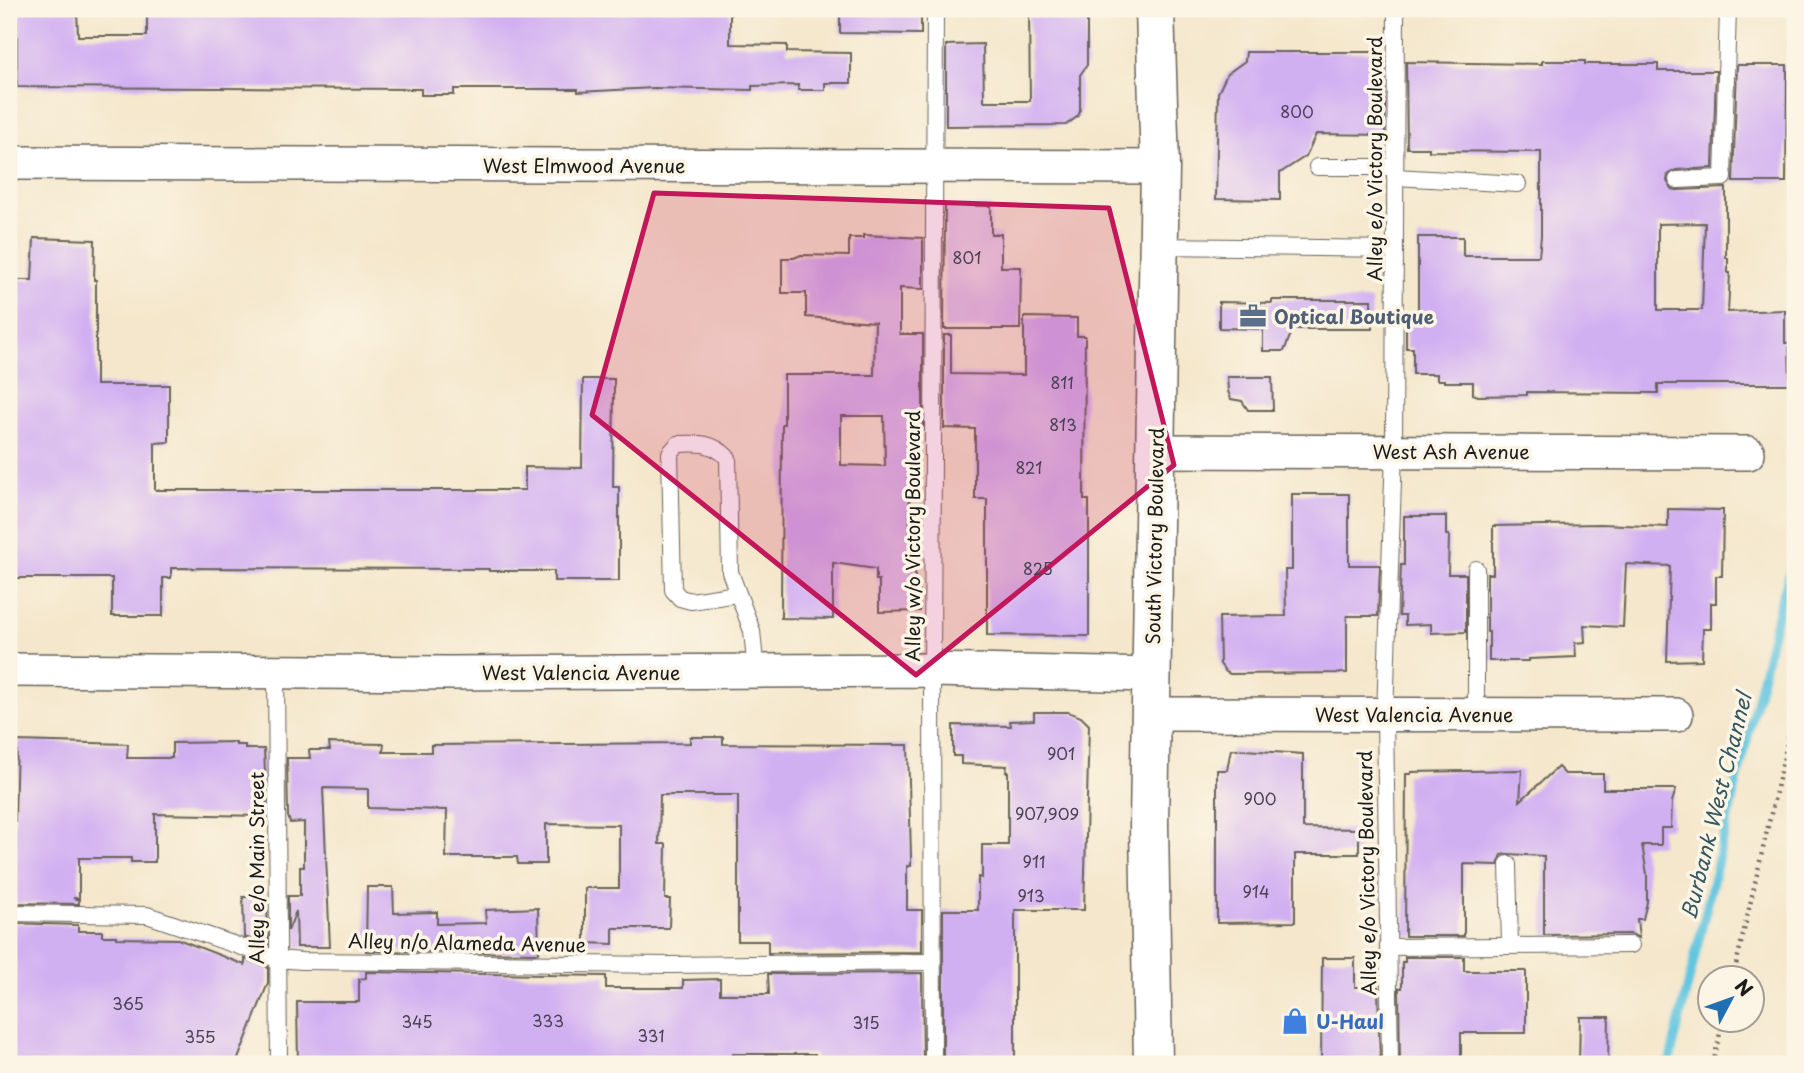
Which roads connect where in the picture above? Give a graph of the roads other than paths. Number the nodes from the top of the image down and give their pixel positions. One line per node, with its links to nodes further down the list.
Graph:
1 (935, 9): 6 (lane, Alley w/o Victory Boulevard)
2 (1156, 9): 7 (main road, South Victory Boulevard)
3 (1396, 9): 9 (lane, Alley e/o Victory Boulevard)
4 (1728, 9): 10 (lane)
5 (9, 163): 6 (street, West Elmwood Avenue)
6 (934, 166): 7 (street, West Elmwood Avenue); 20 (lane, Alley w/o Victory Boulevard)
7 (1160, 167): 12 (main road, South Victory Boulevard)
8 (1317, 167): 9 (lane)
9 (1395, 172): 11 (lane); 13 (lane, Alley e/o Victory Boulevard)
10 (1677, 180)
11 (1518, 184)
12 (1158, 246): 13 (lane); 14 (main road, South Victory Boulevard)
13 (1395, 248): 15 (lane, Alley e/o Victory Boulevard)
14 (1155, 450): 15 (street, West Ash Avenue); 23 (main road, South Victory Boulevard)
15 (1394, 451): 16 (street, West Ash Avenue); 25 (lane, Alley e/o Victory Boulevard)
16 (1748, 453)
17 (1476, 569): 26 (lane)
18 (737, 594): 18 (lane); 22 (lane)
19 (9, 670): 21 (street, West Valencia Avenue)
20 (932, 670): 22 (street, West Valencia Avenue); 23 (street, West Valencia Avenue); 34 (lane, Alley w/o Victory Boulevard)
21 (276, 672): 22 (street, West Valencia Avenue); 33 (lane, Alley e/o Main Street)
22 (756, 672)
23 (1152, 675): 24 (main road, South Victory Boulevard)
24 (1152, 714): 25 (street, West Valencia Avenue); 37 (main road, South Victory Boulevard)
25 (1385, 715): 26 (street, West Valencia Avenue); 32 (lane, Alley e/o Victory Boulevard)
26 (1476, 715): 27 (street, West Valencia Avenue)
27 (1676, 715)
28 (1508, 864): 30 (lane)
29 (9, 913): 33 (lane, Alley n/o Alameda Avenue)
30 (1510, 945): 31 (lane); 32 (lane)
31 (1631, 945)
32 (1388, 947): 38 (lane, Alley e/o Victory Boulevard)
33 (277, 959): 34 (lane, Alley n/o Alameda Avenue); 35 (lane, Alley e/o Main Street)
34 (932, 962): 36 (lane, Alley w/o Victory Boulevard)
35 (279, 1064)
36 (933, 1064)
37 (1153, 1064)
38 (1390, 1064)

